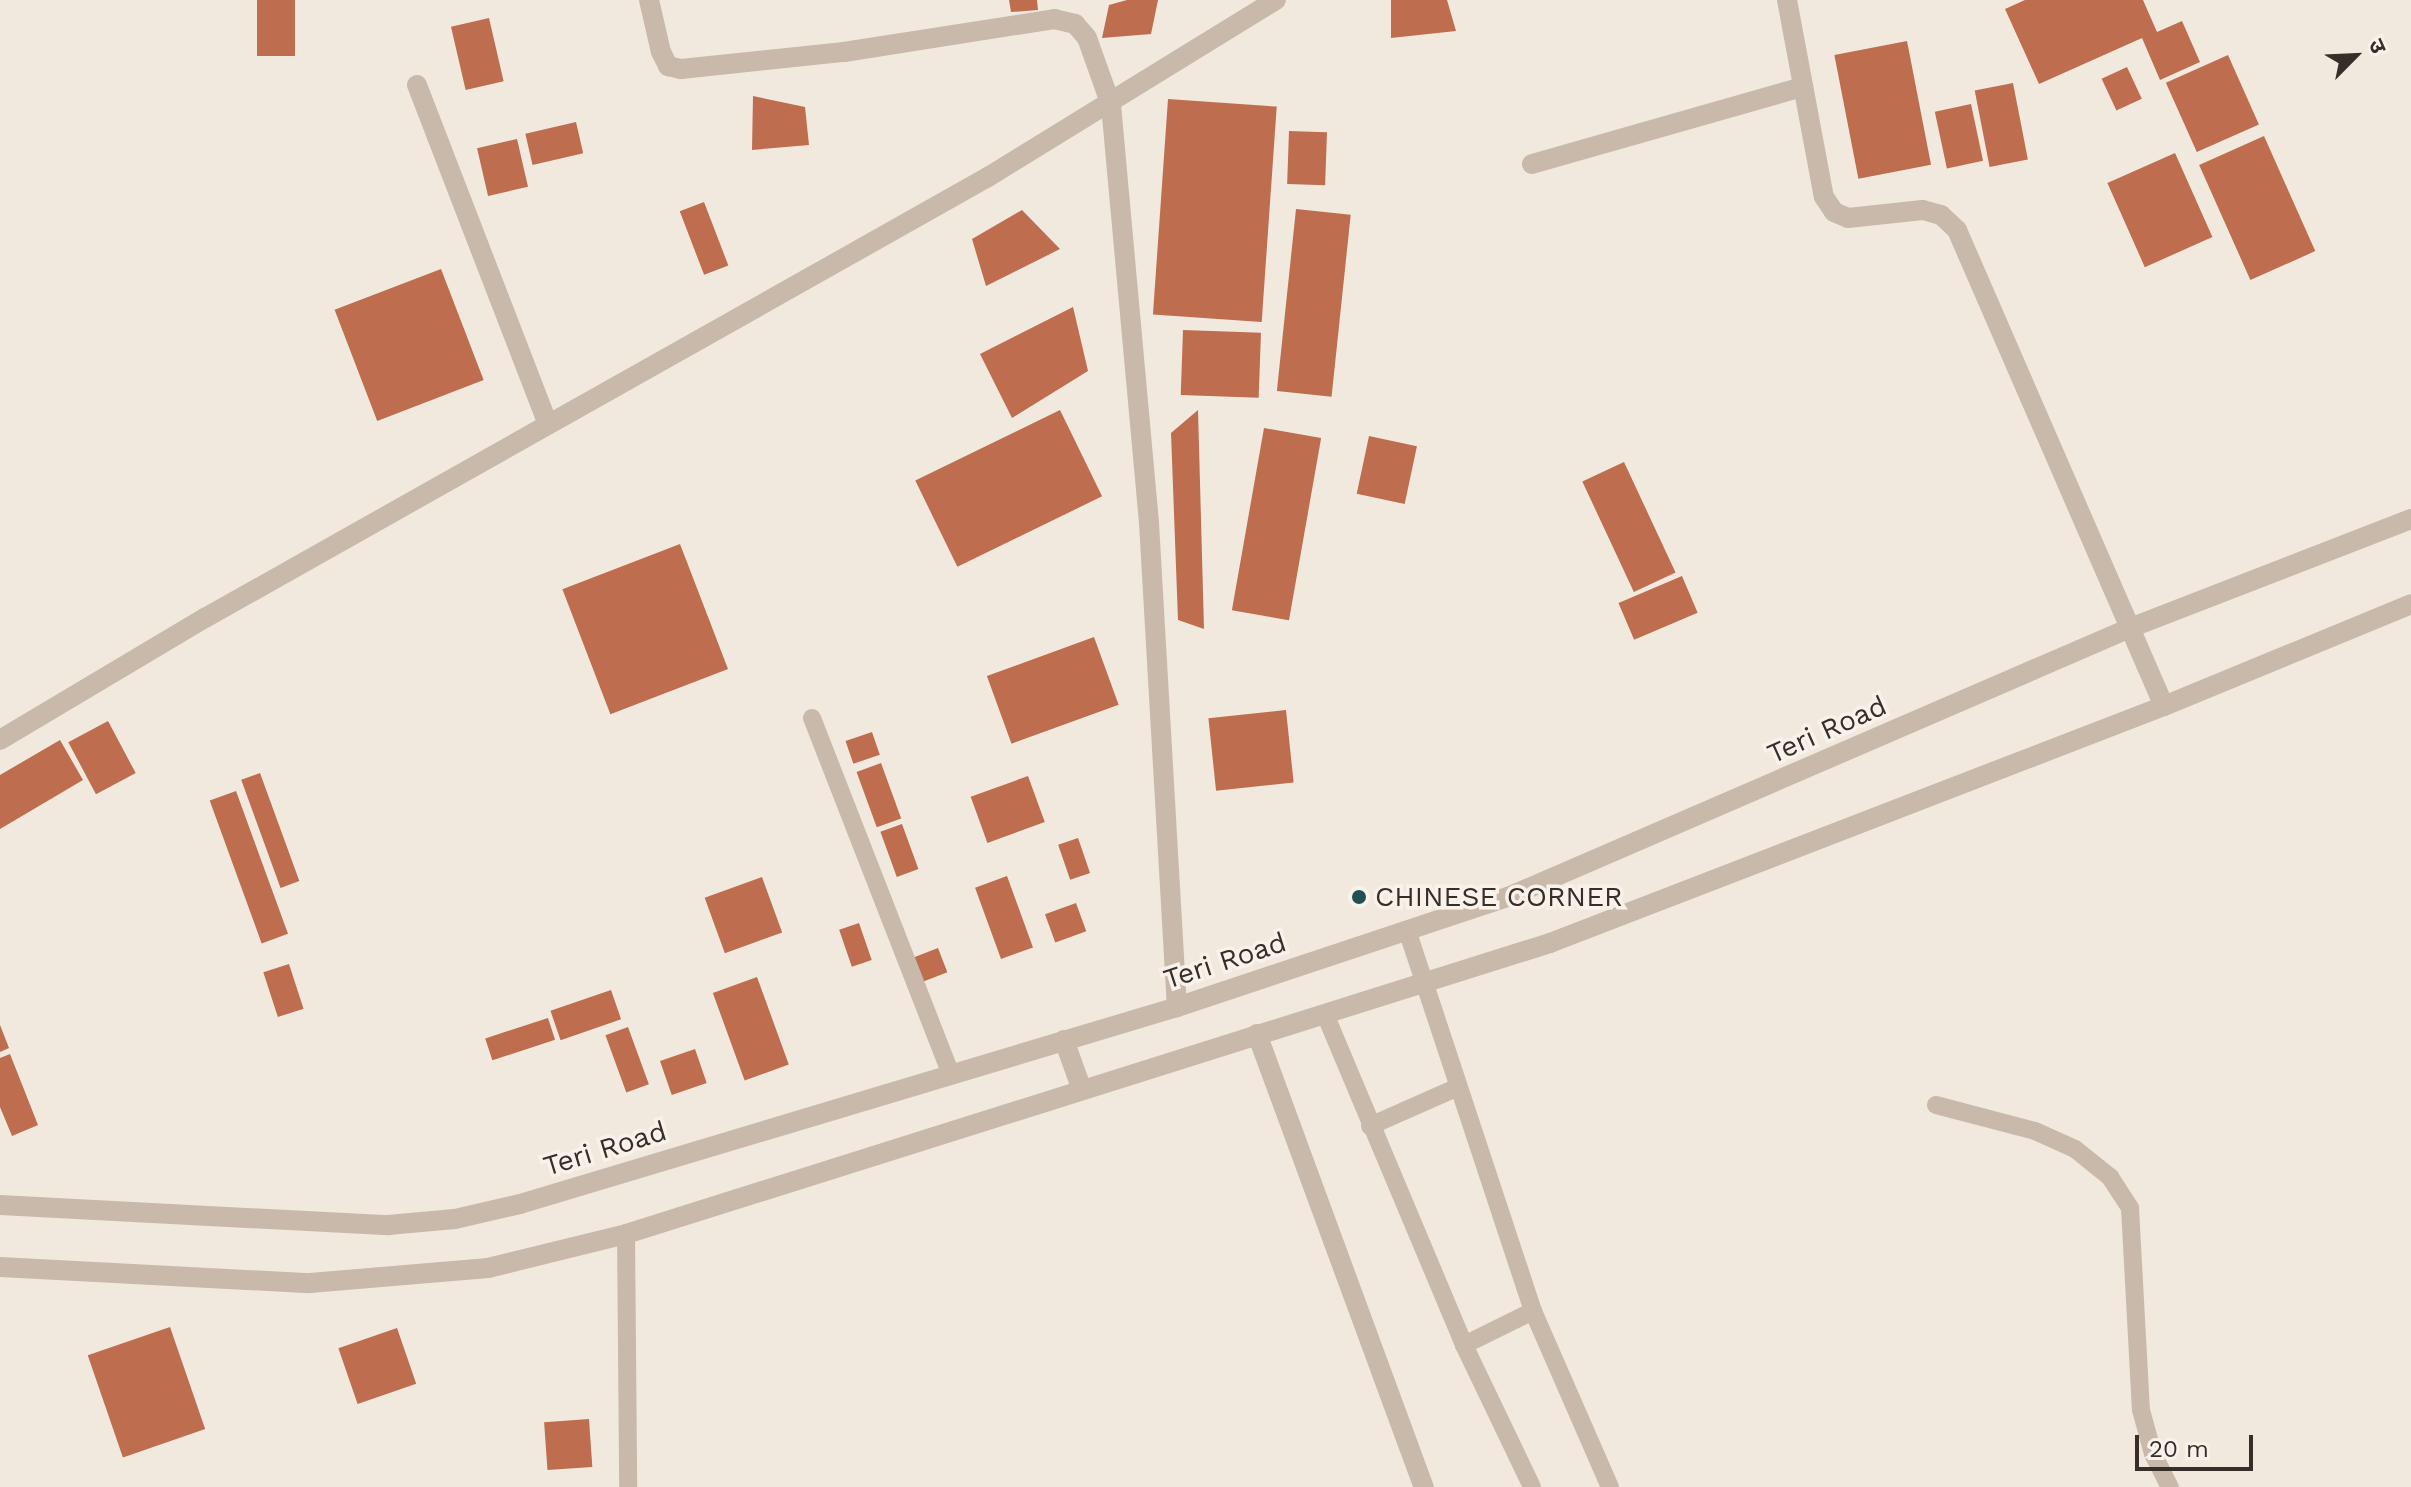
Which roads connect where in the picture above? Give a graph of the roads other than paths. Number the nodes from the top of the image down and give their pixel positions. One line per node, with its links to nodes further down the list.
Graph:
1 (649, 0): 6 (street)
2 (1276, 0): 6 (street)
3 (1787, 0): 5 (street)
4 (417, 85): 8 (street)
5 (1803, 87): 7 (street); 11 (street)
6 (1111, 105): 8 (street); 17 (street)
7 (1532, 164)
8 (547, 422): 14 (street)
9 (2411, 519): 11 (street, Teri Road)
10 (2411, 604): 12 (street)
11 (2130, 628): 12 (street); 15 (street, Teri Road)
12 (2164, 706): 16 (street)
13 (812, 718): 21 (lane)
14 (0, 740)
15 (1407, 930): 16 (lane); 17 (street, Teri Road)
16 (1422, 985): 18 (street); 22 (lane)
17 (1177, 1007): 20 (street, Teri Road)
18 (1325, 1014): 19 (street); 25 (lane)
19 (1257, 1034): 23 (street); 32 (street)
20 (1064, 1040): 21 (street, Teri Road); 23 (street)
21 (951, 1074): 26 (street, Teri Road)
22 (1456, 1088): 25 (lane); 29 (lane)
23 (1082, 1090): 27 (street)
24 (1936, 1105): 35 (lane)
25 (1370, 1126): 30 (lane)
26 (0, 1205)
27 (626, 1234): 28 (street); 31 (lane)
28 (0, 1267)
29 (1533, 1311): 30 (lane); 34 (lane)
30 (1464, 1345): 33 (lane)
31 (628, 1487)
32 (1424, 1487)
33 (1532, 1487)
34 (1610, 1487)
35 (2170, 1487)

